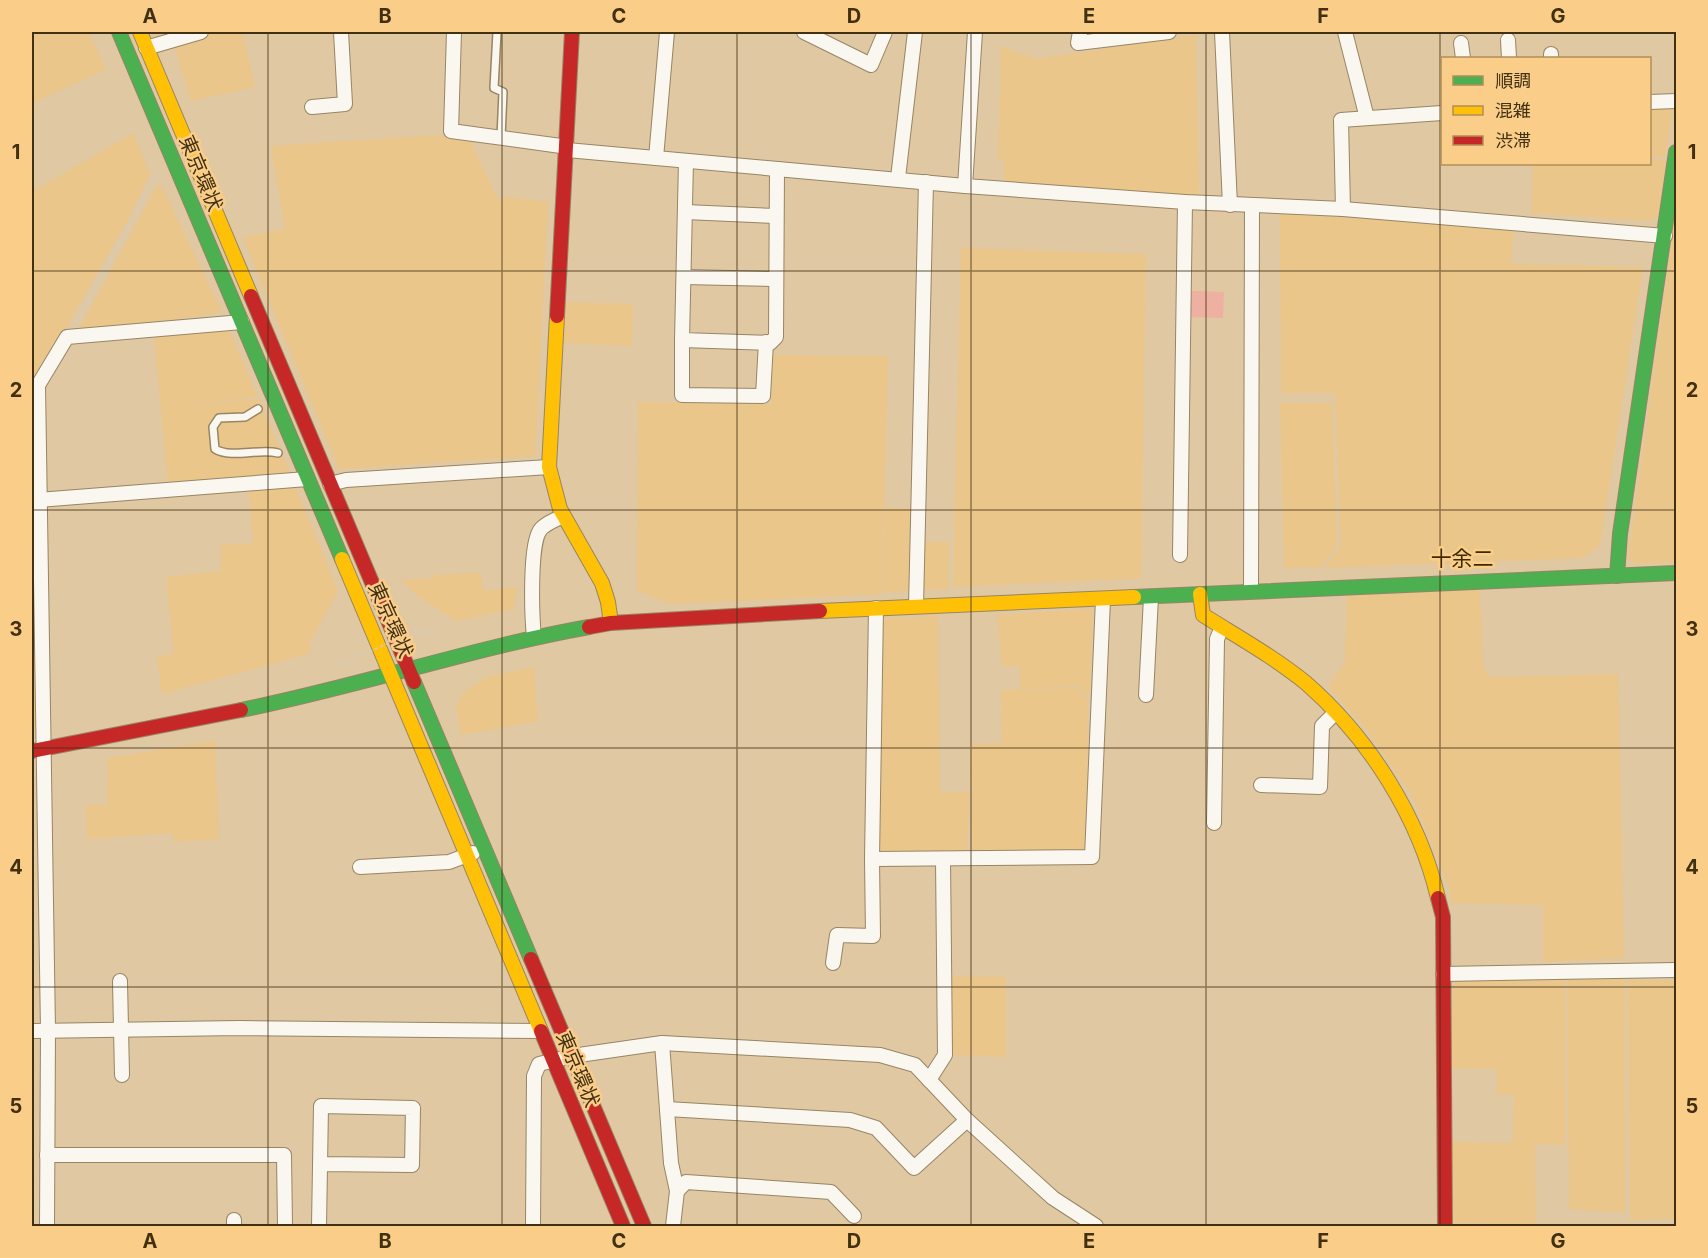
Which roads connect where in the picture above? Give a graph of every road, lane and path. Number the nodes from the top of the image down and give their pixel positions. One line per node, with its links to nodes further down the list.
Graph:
1 (119, 32): 30 (main road, 東京環状)
2 (140, 32): 19 (main road, 東京環状)
3 (201, 32): 19 (street)
4 (341, 32): 24 (street)
5 (454, 32): 27 (street)
6 (497, 32): 27 (lane)
7 (572, 32): 28 (main road)
8 (668, 32): 31 (street)
9 (804, 32): 10 (street)
10 (885, 32)
11 (915, 32): 34 (street)
12 (975, 32): 36 (street)
13 (1080, 32): 14 (street)
14 (1169, 32)
15 (1222, 32): 39 (street)
16 (1345, 32): 26 (street)
17 (1508, 40): 21 (street)
18 (1461, 44): 20 (street)
19 (146, 48): 55 (main road, 東京環状)
20 (1463, 57)
21 (1509, 57)
22 (1677, 101): 23 (street)
23 (1651, 102)
24 (312, 107)
25 (1441, 113): 26 (street)
26 (1367, 118): 40 (street)
27 (501, 137): 28 (street)
28 (567, 150): 31 (street); 53 (main road)
29 (1677, 152): 43 (main road)
30 (174, 158): 46 (main road, 東京環状); 47 (path)
31 (656, 158): 32 (street)
32 (686, 161): 33 (street); 41 (street)
33 (777, 169): 34 (street); 42 (street)
34 (898, 178): 35 (street)
35 (926, 182): 36 (street); 65 (street)
36 (965, 186): 37 (street)
37 (1185, 202): 39 (street); 58 (street)
38 (1261, 203): 39 (street); 40 (street); 61 (street)
39 (1230, 205)
40 (1343, 209): 43 (street)
41 (685, 212): 42 (street); 44 (street)
42 (776, 216): 45 (street)
43 (1665, 236): 60 (main road)
44 (684, 277): 45 (street); 48 (street)
45 (775, 279): 49 (street)
46 (242, 322): 47 (street); 54 (main road, 東京環状)
47 (67, 337): 50 (street)
48 (682, 340): 49 (street); 49 (street)
49 (766, 342)
50 (35, 391): 56 (street)
51 (258, 409): 52 (lane)
52 (278, 453)
53 (549, 467): 55 (street); 57 (main road)
54 (307, 479): 56 (street); 73 (main road, 東京環状)
55 (330, 484): 72 (main road, 東京環状)
56 (38, 500): 76 (street)
57 (562, 516): 67 (main road); 70 (street)
58 (1180, 555)
59 (1677, 573): 60 (main road)
60 (1617, 576): 61 (main road)
61 (1251, 591): 62 (main road)
62 (1200, 594): 63 (main road); 68 (main road)
63 (1151, 597): 64 (main road); 74 (street)
64 (1103, 599): 65 (main road); 82 (street)
65 (916, 606): 66 (main road)
66 (876, 608): 67 (main road); 81 (street)
67 (611, 623): 70 (main road)
68 (1222, 627): 75 (main road); 78 (street)
69 (437, 629): 71 (path, bridge)
70 (534, 638): 72 (main road)
71 (339, 664)
72 (408, 670): 73 (main road); 79 (main road, 東京環状)
73 (393, 674): 76 (main road); 80 (main road, 東京環状)
74 (1146, 695)
75 (1335, 713): 77 (street); 86 (main road)
76 (38, 750): 90 (street)
77 (1261, 785)
78 (1214, 823)
79 (484, 849): 80 (street); 93 (main road, 東京環状)
80 (467, 856): 83 (street); 91 (main road, 東京環状)
81 (872, 859): 82 (street); 84 (street)
82 (943, 859): 96 (street)
83 (360, 867)
84 (833, 963)
85 (1677, 970): 86 (street)
86 (1443, 974): 111 (main road)
87 (120, 981): 88 (street)
88 (121, 1030): 90 (street); 91 (street); 95 (street)
89 (32, 1031): 90 (street)
90 (48, 1031): 99 (street)
91 (541, 1031): 94 (main road, 東京環状)
92 (662, 1043): 93 (street); 96 (street); 97 (street)
93 (572, 1056): 94 (street); 108 (main road, 東京環状)
94 (552, 1059): 106 (street); 107 (main road, 東京環状)
95 (122, 1075)
96 (929, 1080): 98 (street)
97 (667, 1109): 98 (street); 101 (street)
98 (967, 1119): 110 (street)
99 (47, 1155): 103 (street); 104 (street)
100 (320, 1164): 100 (street); 105 (street)
101 (677, 1191): 102 (street); 109 (street)
102 (854, 1216)
103 (47, 1227)
104 (285, 1227)
105 (319, 1227)
106 (533, 1227)
107 (623, 1227)
108 (644, 1227)
109 (673, 1227)
110 (1096, 1227)
111 (1445, 1227)

